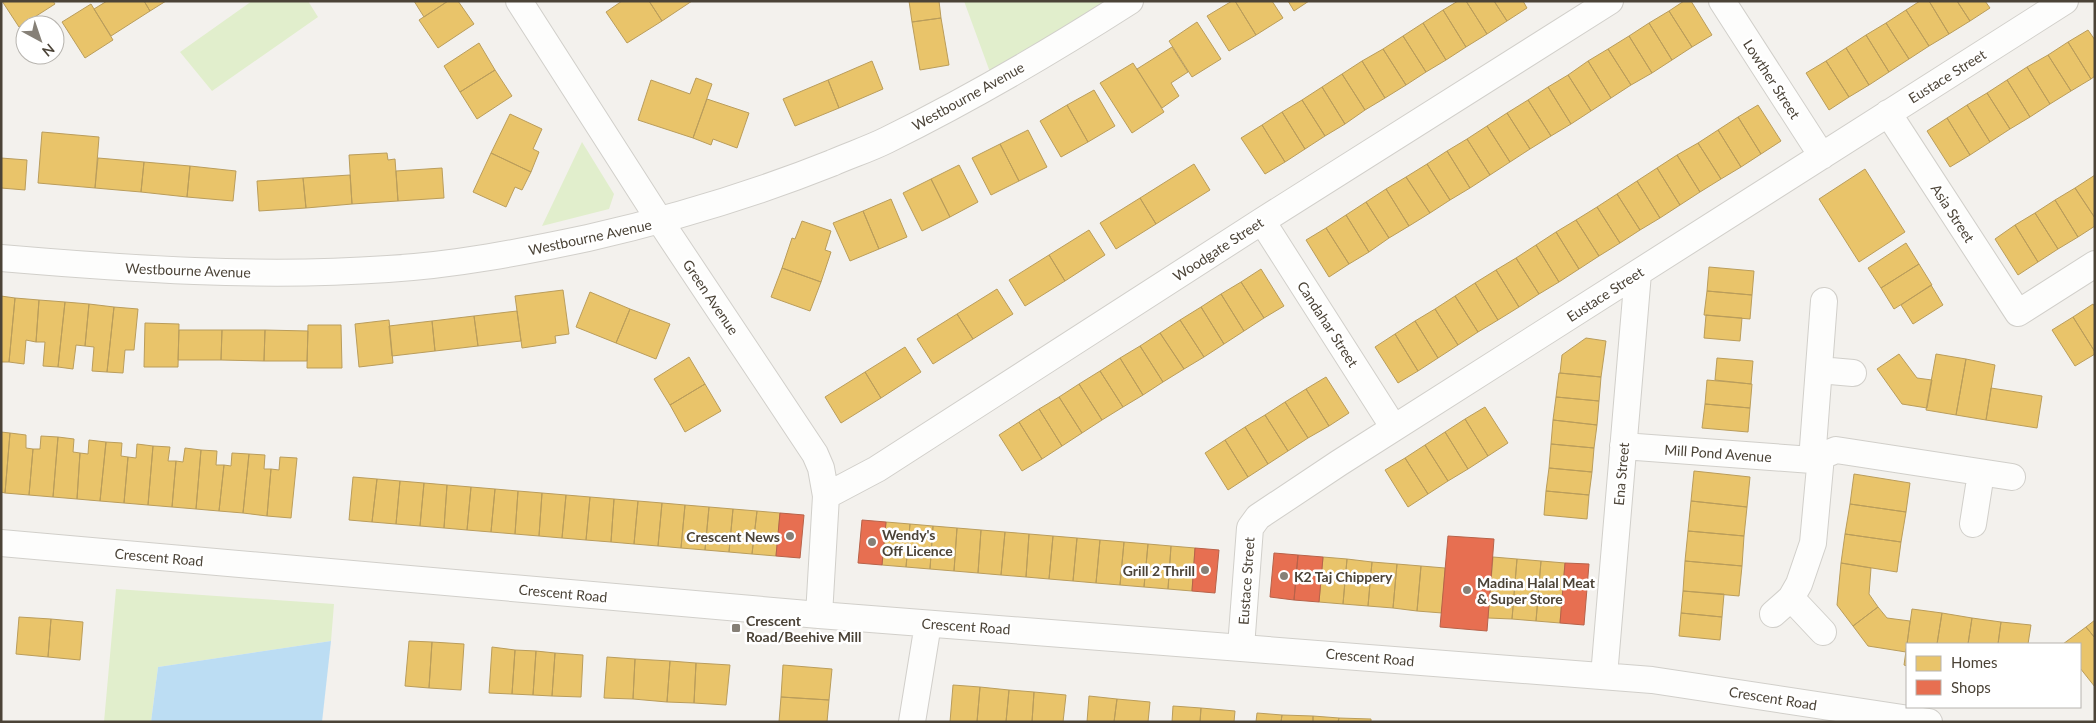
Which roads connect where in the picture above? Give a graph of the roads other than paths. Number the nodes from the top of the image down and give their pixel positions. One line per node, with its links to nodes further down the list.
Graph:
1 (1610, 1): 8 (street, Woodgate Street)
2 (1722, 1): 7 (street, Lowther Street)
3 (2065, 1): 6 (street, Eustace Street)
4 (528, 4): 9 (street, Green Avenue)
5 (1121, 4): 9 (street, Westbourne Avenue)
6 (1888, 113): 7 (street, Eustace Street); 11 (street, Asia Street)
7 (1822, 156): 12 (street, Eustace Street)
8 (1262, 221): 16 (street, Candahar Street); 21 (street, Woodgate Street)
9 (660, 222): 10 (street, Westbourne Avenue); 21 (street, Green Avenue)
10 (1, 258)
11 (2095, 264)
12 (1638, 273): 16 (street, Eustace Street); 17 (street, Ena Street)
13 (1824, 302): 14 (street)
14 (1819, 370): 15 (street); 18 (street)
15 (1852, 373)
16 (1394, 428): 27 (street, Eustace Street)
17 (1624, 446): 18 (street, Mill Pond Avenue); 28 (street, Ena Street)
18 (1817, 458): 19 (street, Mill Pond Avenue); 26 (street)
19 (1981, 473): 20 (street, Mill Pond Avenue); 22 (street)
20 (2012, 477)
21 (826, 496): 24 (street, Green Avenue)
22 (1973, 524)
23 (1, 543): 24 (street, Crescent Road)
24 (819, 615): 25 (street, Crescent Road)
25 (928, 624): 27 (street, Crescent Road); 29 (street)
26 (1823, 632)
27 (1241, 647): 28 (street, Crescent Road)
28 (1604, 676): 30 (street, Crescent Road)
29 (912, 722)
30 (1929, 722)

